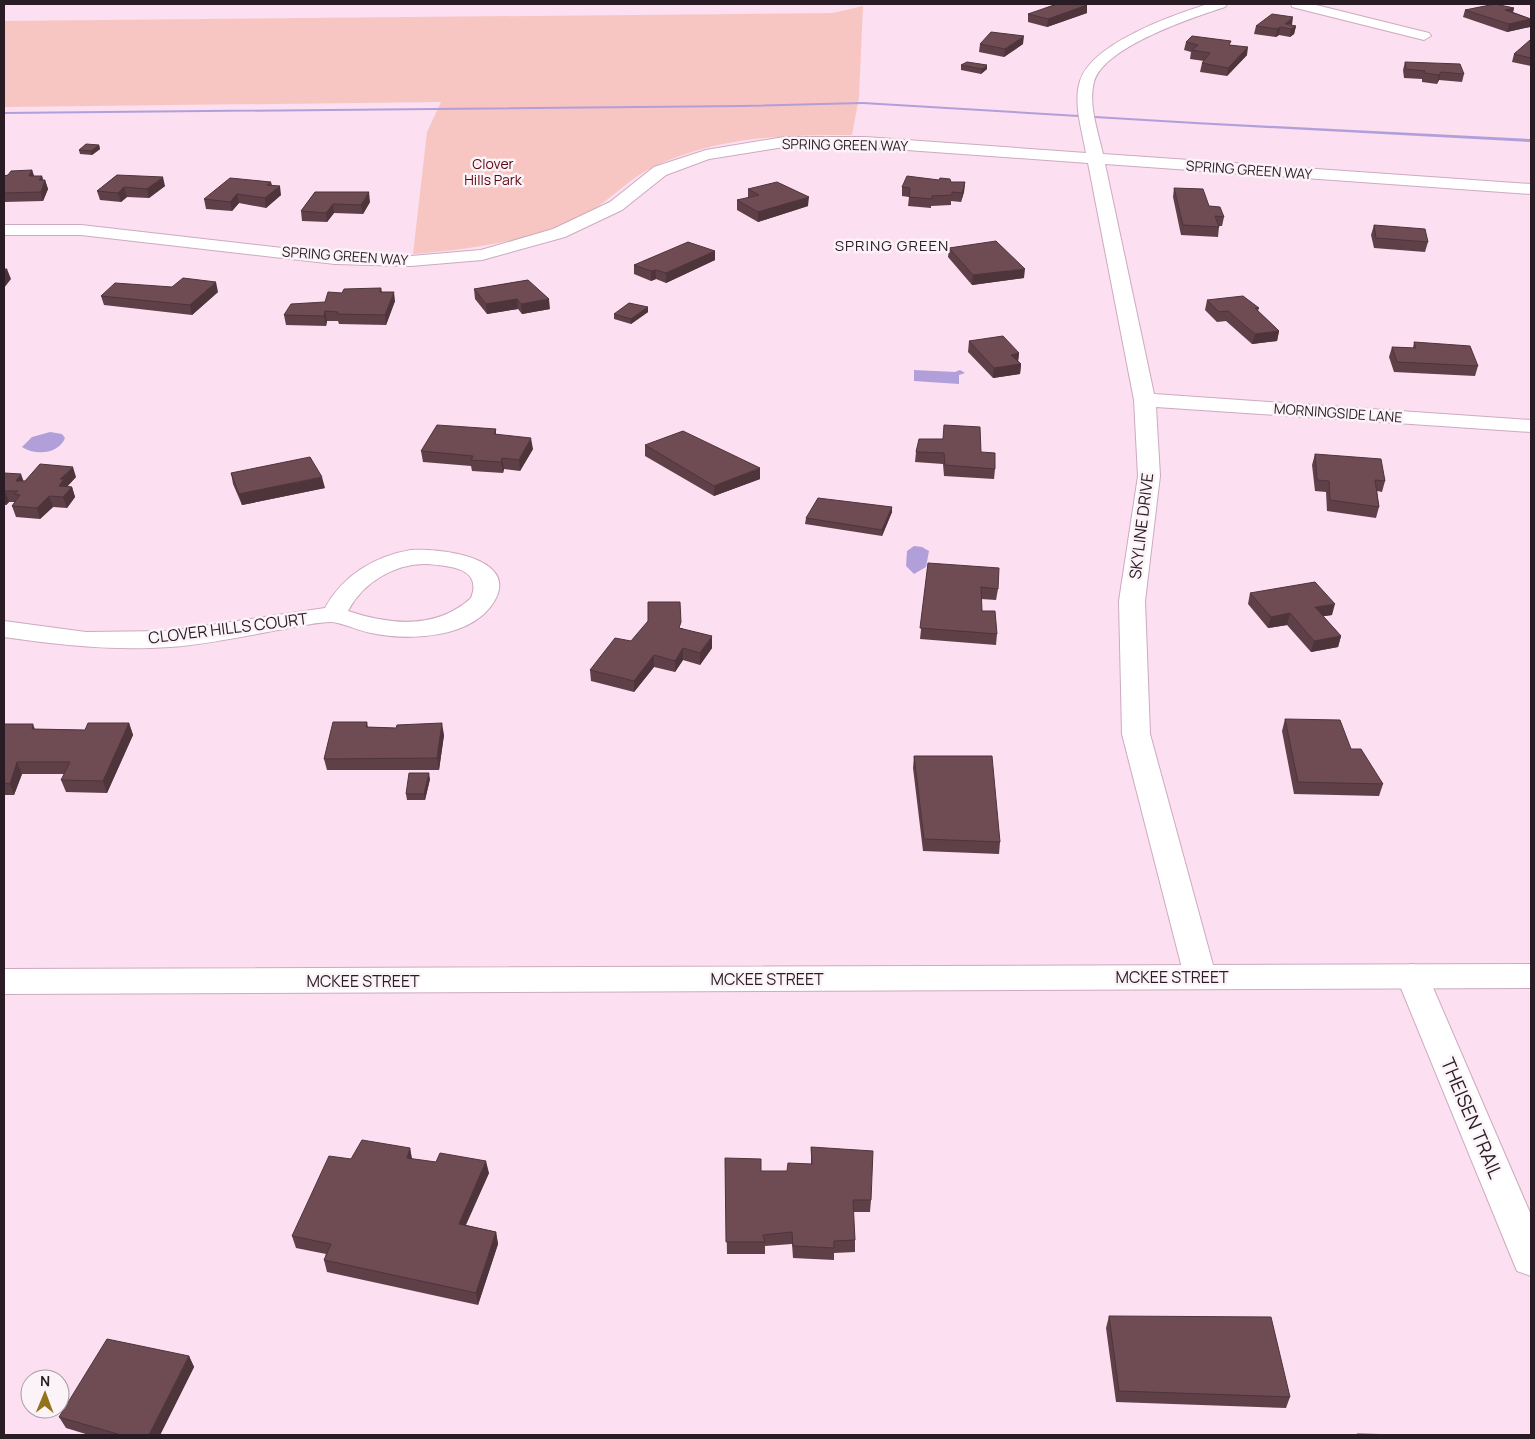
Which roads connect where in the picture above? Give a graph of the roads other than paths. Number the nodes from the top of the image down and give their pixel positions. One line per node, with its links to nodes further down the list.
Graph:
1 (1220, 4): 4 (street, SKYLINE DRIVE)
2 (1297, 4): 3 (street)
3 (1424, 36)
4 (1096, 160): 5 (street, SPRING GREEN WAY); 6 (street, SPRING GREEN WAY); 7 (street, SKYLINE DRIVE)
5 (1531, 189)
6 (4, 230)
7 (1144, 400): 8 (street, MORNINGSIDE LANE); 11 (street, SKYLINE DRIVE)
8 (1531, 426)
9 (334, 614): 9 (street); 10 (street, CLOVER HILLS COURT)
10 (4, 629)
11 (1200, 976): 12 (street, MCKEE STREET); 14 (street, MCKEE STREET)
12 (1412, 976): 13 (street, MCKEE STREET); 15 (street, THEISEN TRAIL)
13 (1531, 976)
14 (4, 982)
15 (1531, 1260)

